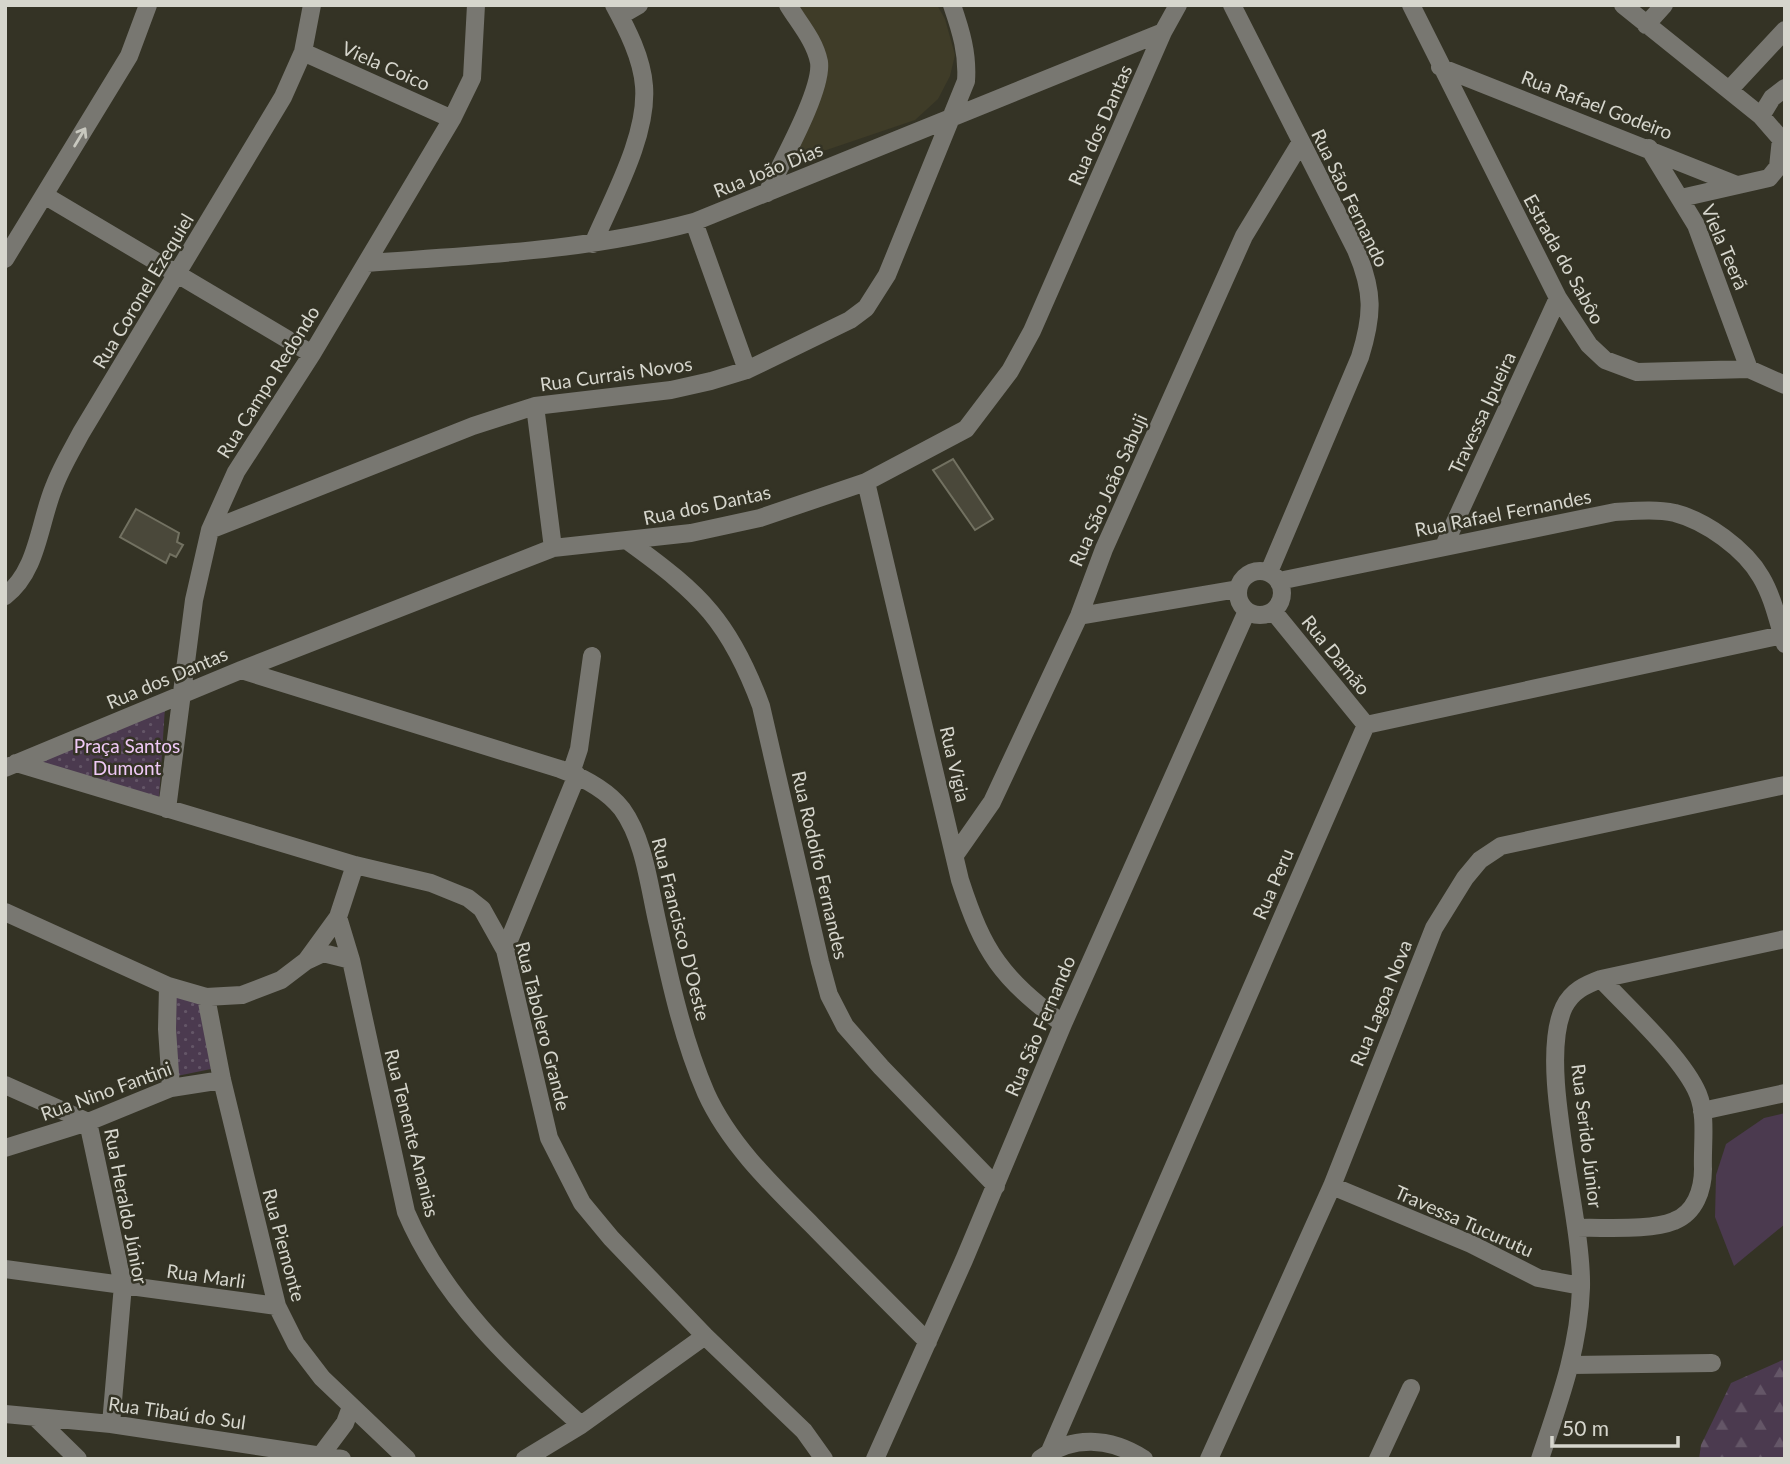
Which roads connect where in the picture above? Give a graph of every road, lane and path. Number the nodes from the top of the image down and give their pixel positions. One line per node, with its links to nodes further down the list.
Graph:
1 (148, 5): 28 (street, one-way to 1)
2 (312, 5): 16 (street, Rua Coronel Ezequiel)
3 (476, 5): 22 (street, Rua Campo Redondo)
4 (639, 5): 12 (street)
5 (788, 5): 27 (street)
6 (952, 5): 21 (street, Rua Currais Novos)
7 (1178, 5): 15 (street, Rua dos Dantas)
8 (1232, 5): 23 (street, Rua São Fernando)
9 (1411, 5): 17 (street, Estrada do Sabôo)
10 (1623, 5): 13 (street)
11 (1664, 5): 13 (street)
12 (617, 11): 31 (street)
13 (1646, 25): 19 (street)
14 (1785, 30): 19 (street)
15 (1163, 32): 21 (street, Rua João Dias); 41 (street, Rua dos Dantas)
16 (303, 52): 22 (street, Viela Coico); 34 (street, Rua Coronel Ezequiel)
17 (1440, 67): 24 (street, Rua Rafael Godeiro); 35 (street, Estrada do Sabôo)
18 (1785, 88): 20 (street)
19 (1729, 90): 20 (street)
20 (1761, 116): 25 (street)
21 (952, 118): 27 (street, Rua João Dias); 38 (street, Rua Currais Novos)
22 (452, 119): 33 (street, Rua Campo Redondo)
23 (1301, 142): 46 (street, Rua São Fernando); 51 (street, Rua São João Sabuji)
24 (1649, 148): 26 (street, Rua Rafael Godeiro); 29 (street, Viela Teerã)
25 (1781, 171): 26 (street)
26 (1737, 185): 29 (street)
27 (767, 193): 30 (street, Rua João Dias)
28 (44, 195): 32 (street); 34 (street)
29 (1681, 198): 37 (street, Viela Teerã)
30 (694, 222): 31 (street, Rua João Dias); 38 (street)
31 (593, 244): 33 (street, Rua João Dias)
32 (5, 259)
33 (367, 263): 36 (street, Rua Campo Redondo)
34 (178, 274): 36 (street); 48 (street, Rua Coronel Ezequiel)
35 (1558, 298): 37 (street, Estrada do Sabôo); 44 (street, Travessa Ipueira)
36 (312, 354): 42 (street, Rua Campo Redondo)
37 (1749, 369): 39 (street, Estrada do Sabôo)
38 (747, 370): 40 (street, Rua Currais Novos)
39 (1785, 385)
40 (535, 406): 42 (street, Rua Currais Novos); 45 (street)
41 (866, 482): 43 (street, Rua dos Dantas); 61 (street, Rua Vigia)
42 (210, 530): 55 (street, Rua Campo Redondo)
43 (629, 542): 45 (street, Rua dos Dantas); 80 (street, Rua Rodolfo Fernandes)
44 (1444, 546): 46 (street, Rua Rafael Fernandes); 52 (street, Rua Rafael Fernandes)
45 (553, 548): 54 (street, Rua dos Dantas)
46 (1274, 577): 47 (street); 50 (street)
47 (1238, 589): 49 (street); 51 (street)
48 (5, 596)
49 (1247, 611): 50 (street); 72 (street, Rua São Fernando)
50 (1273, 611): 56 (street, Rua Damão)
51 (1079, 616): 61 (street, Rua São João Sabuji)
52 (1783, 639): 56 (street)
53 (592, 656): 58 (street)
54 (241, 670): 55 (street, Rua dos Dantas); 58 (street, Rua Francisco D'Oeste)
55 (180, 696): 57 (street, Rua dos Dantas); 60 (street, Rua Campo Redondo)
56 (1366, 725): 98 (street, Rua Peru)
57 (11, 765): 60 (street, Rua Tabolero Grande)
58 (574, 774): 66 (street); 88 (street, Rua Francisco D'Oeste)
59 (1785, 785): 81 (street, Rua Lagoa Nova)
60 (167, 808): 62 (street, Rua Tabolero Grande)
61 (955, 855): 72 (street, Rua Vigia)
62 (355, 865): 64 (street); 66 (street, Rua Tabolero Grande)
63 (5, 912): 70 (street)
64 (338, 916): 67 (street, Rua Tenente Ananias); 68 (street)
65 (1785, 939): 69 (street, Rua Serido Júnior)
66 (505, 950): 87 (street, Rua Tabolero Grande)
67 (351, 960): 68 (street); 96 (street, Rua Tenente Ananias)
68 (306, 961): 71 (street)
69 (1601, 979): 77 (street); 82 (street, Rua Serido Júnior)
70 (168, 986): 71 (street); 75 (street)
71 (206, 997): 73 (street, Rua Piemonte)
72 (1063, 1024): 80 (street, Rua São Fernando)
73 (222, 1080): 75 (street, Rua Nino Fantini); 86 (street, Rua Piemonte)
74 (5, 1085): 78 (street)
75 (171, 1088): 78 (street, Rua Nino Fantini)
76 (1785, 1093): 77 (street)
77 (1702, 1111): 82 (street)
78 (88, 1122): 79 (street, Rua Nino Fantini); 84 (street, Rua Heraldo Júnior)
79 (5, 1147)
80 (996, 1186): 88 (street, Rua São Fernando)
81 (1332, 1186): 85 (street, Travessa Tucurutu); 106 (street, Rua Lagoa Nova)
82 (1577, 1228): 85 (street, Rua Serido Júnior)
83 (5, 1269): 84 (street, Rua Marli)
84 (123, 1285): 86 (street, Rua Marli); 95 (street, Rua Heraldo Júnior)
85 (1581, 1286): 90 (street, Rua Serido Júnior)
86 (277, 1306): 92 (street, Rua Piemonte)
87 (705, 1336): 96 (street); 103 (street, Rua Tabolero Grande)
88 (928, 1342): 104 (street, Rua São Fernando)
89 (1712, 1363): 90 (street)
90 (1572, 1365): 108 (street, Rua Serido Júnior)
91 (1411, 1388): 107 (street)
92 (352, 1406): 97 (street); 101 (street, Rua Piemonte)
93 (5, 1413): 94 (street, Rua Tibaú do Sul)
94 (36, 1418): 95 (street, Rua Tibaú do Sul); 99 (street)
95 (111, 1424): 97 (street, Rua Tibaú do Sul)
96 (581, 1425): 102 (street)
97 (321, 1455): 100 (street, Rua Tibaú do Sul)
98 (1045, 1455): 105 (street)
99 (78, 1459)
100 (342, 1459)
101 (407, 1459)
102 (525, 1459)
103 (824, 1459)
104 (875, 1459)
105 (1144, 1459)
106 (1209, 1459)
107 (1378, 1459)
108 (1539, 1459)

